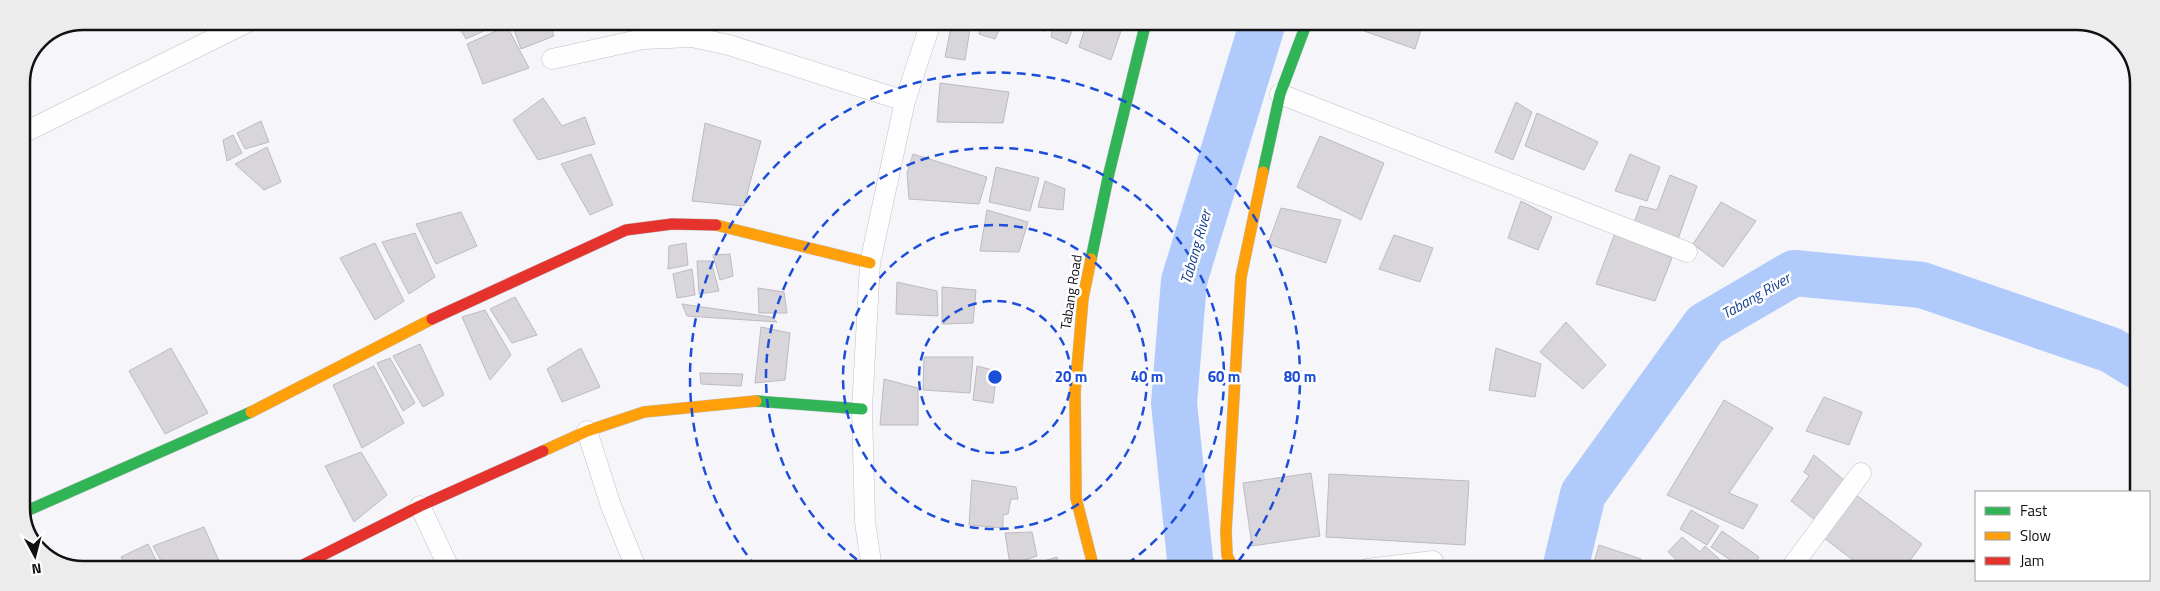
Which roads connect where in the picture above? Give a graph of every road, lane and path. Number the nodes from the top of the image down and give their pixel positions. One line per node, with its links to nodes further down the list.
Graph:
1 (232, 30): 8 (street)
2 (928, 30): 7 (street)
3 (1144, 30): 20 (street, Tabang Road)
4 (1304, 30): 6 (street)
5 (552, 59): 7 (street)
6 (1280, 94): 9 (street); 21 (street)
7 (905, 101): 10 (street)
8 (30, 130)
9 (1687, 252)
10 (870, 263): 11 (street); 15 (street)
11 (862, 409): 12 (street); 19 (street)
12 (587, 431): 14 (street); 18 (street)
13 (1861, 473): 22 (street)
14 (420, 506): 16 (street); 17 (street)
15 (30, 509)
16 (311, 561)
17 (446, 561)
18 (633, 561)
19 (871, 561)
20 (1092, 561)
21 (1230, 561)
22 (1797, 561)

